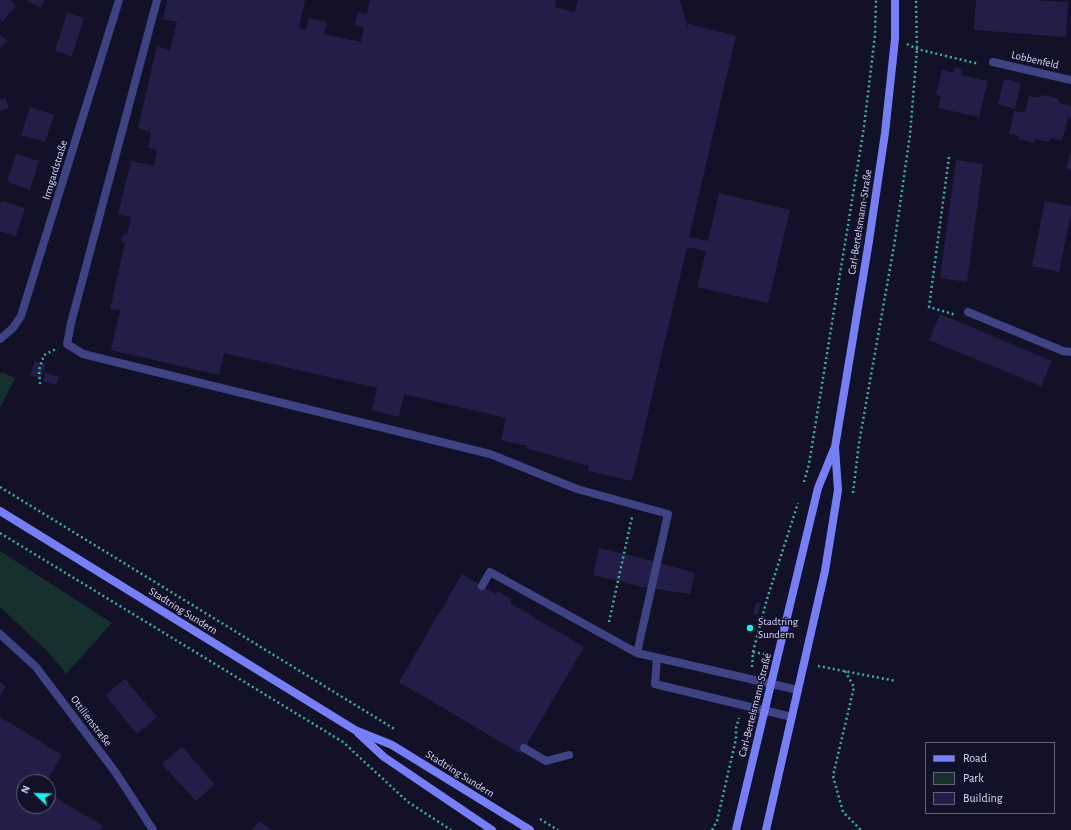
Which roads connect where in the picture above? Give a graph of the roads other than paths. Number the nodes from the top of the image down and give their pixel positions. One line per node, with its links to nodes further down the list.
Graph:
1 (119, 0): 7 (street, Irmgardstraße)
2 (157, 0): 13 (street)
3 (895, 0): 9 (main road, Carl-Bertelsmann-Straße)
4 (993, 62): 5 (street, Lobbenfeld)
5 (1071, 80)
6 (968, 312): 8 (street)
7 (0, 339)
8 (1071, 352)
9 (835, 446): 15 (main road, Carl-Bertelsmann-Straße); 16 (main road, Carl-Bertelsmann-Straße)
10 (0, 511): 19 (main road, Stadtring Sundern)
11 (482, 586): 13 (street)
12 (0, 634): 22 (street, Ottilienstraße)
13 (637, 653): 14 (street)
14 (657, 658): 15 (street); 17 (street)
15 (770, 684): 16 (street); 17 (main road, Carl-Bertelsmann-Straße)
16 (798, 690): 18 (main road, Carl-Bertelsmann-Straße)
17 (764, 710): 18 (street); 25 (main road, Carl-Bertelsmann-Straße)
18 (792, 717): 26 (main road, Carl-Bertelsmann-Straße)
19 (355, 730): 23 (main road, Stadtring Sundern); 24 (main road, Stadtring Sundern)
20 (524, 748): 21 (street)
21 (569, 755)
22 (153, 830)
23 (492, 830)
24 (530, 830)
25 (736, 830)
26 (766, 830)

